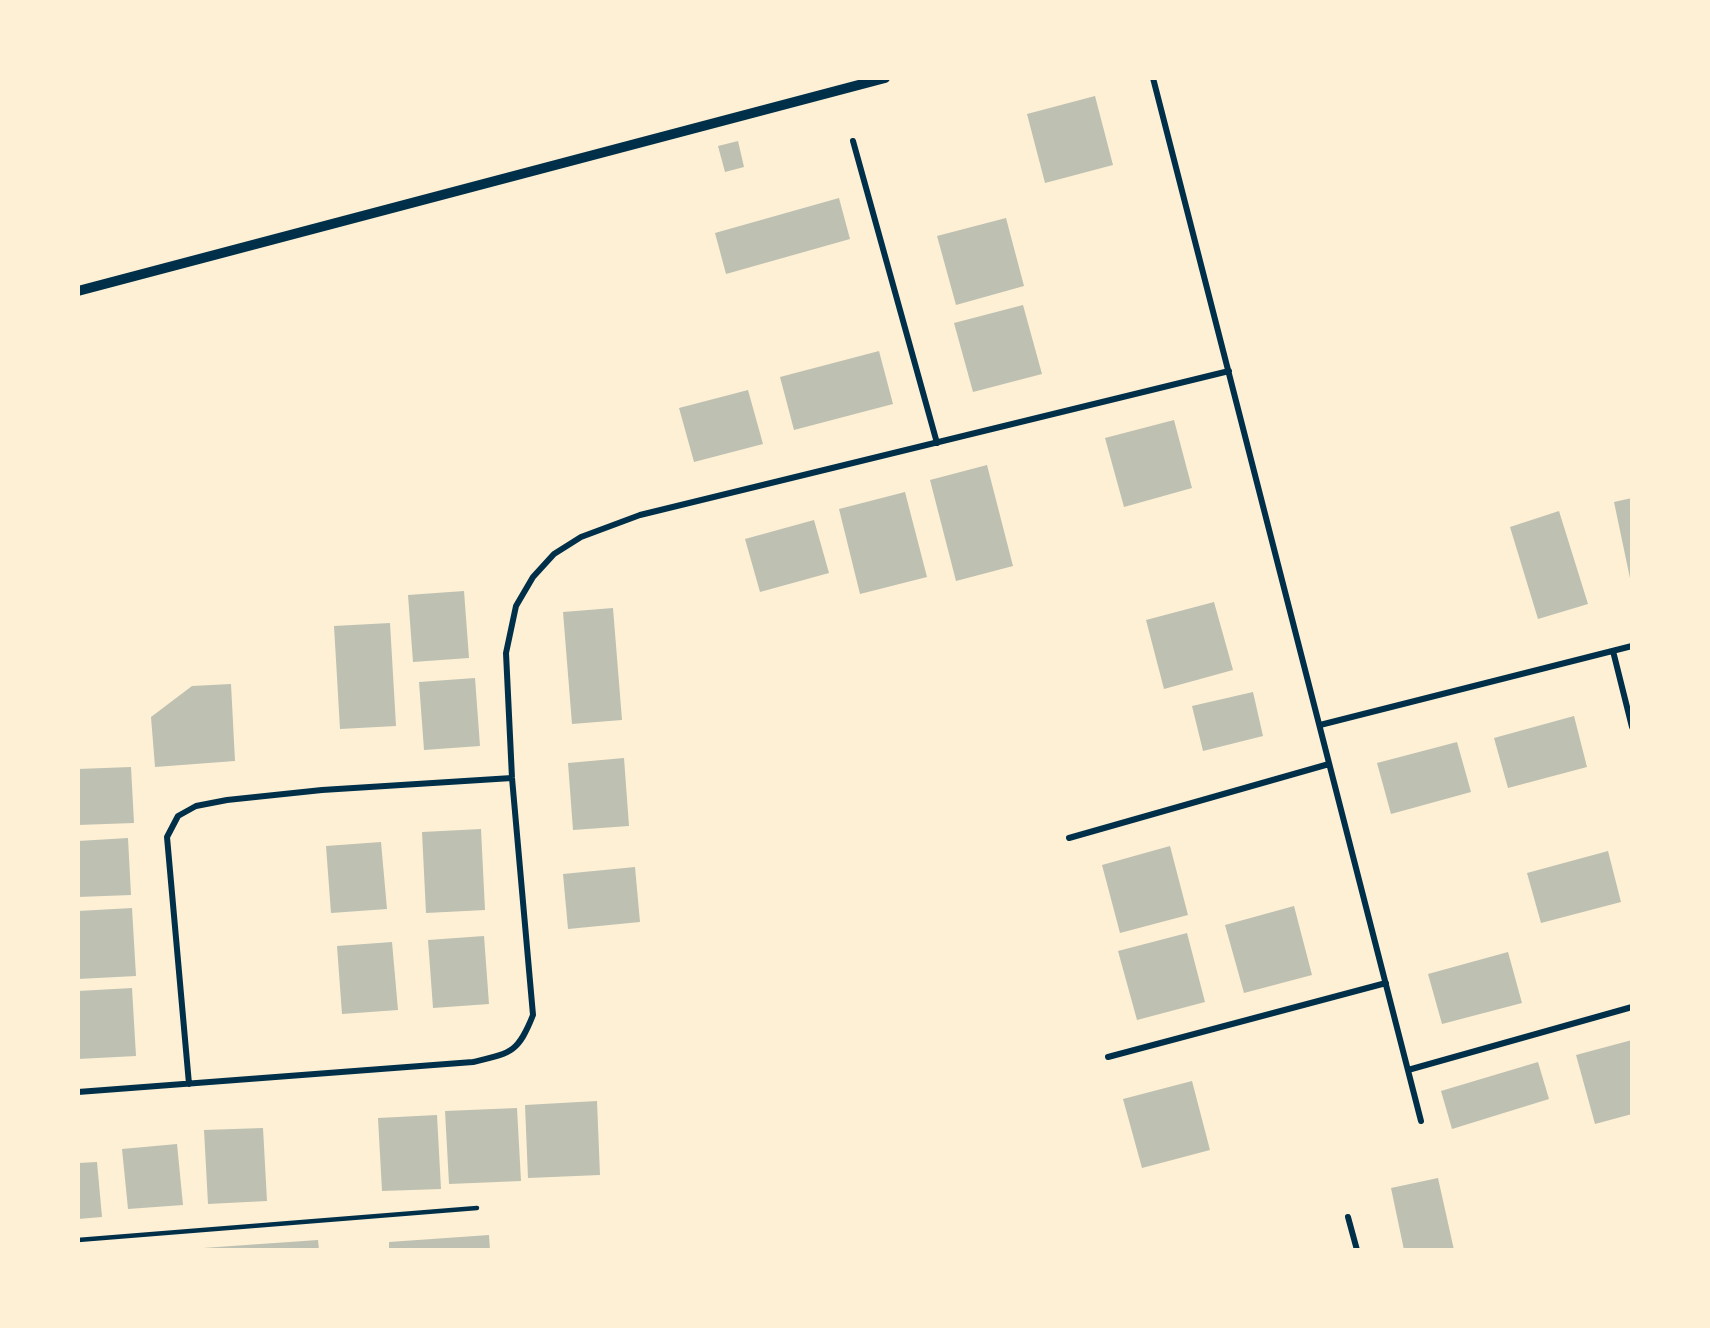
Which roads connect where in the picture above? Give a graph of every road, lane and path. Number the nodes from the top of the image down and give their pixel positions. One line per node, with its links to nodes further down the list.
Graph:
1 (885, 78): 4 (street)
2 (1153, 78): 5 (street)
3 (853, 141): 6 (street)
4 (78, 291)
5 (1229, 371): 6 (street); 9 (street)
6 (937, 443): 12 (street)
7 (1632, 646): 8 (street)
8 (1613, 651): 9 (street); 10 (street)
9 (1320, 725): 11 (street)
10 (1632, 727)
11 (1329, 764): 13 (street); 14 (street)
12 (512, 778): 18 (street); 18 (street)
13 (1068, 838)
14 (1386, 983): 16 (street); 17 (street)
15 (1632, 1007): 17 (street)
16 (1108, 1057)
17 (1408, 1070): 20 (street)
18 (189, 1084): 19 (street)
19 (78, 1092)
20 (1421, 1121)
21 (477, 1208): 23 (lane)
22 (1348, 1217): 24 (street)
23 (78, 1240)
24 (1357, 1250)

